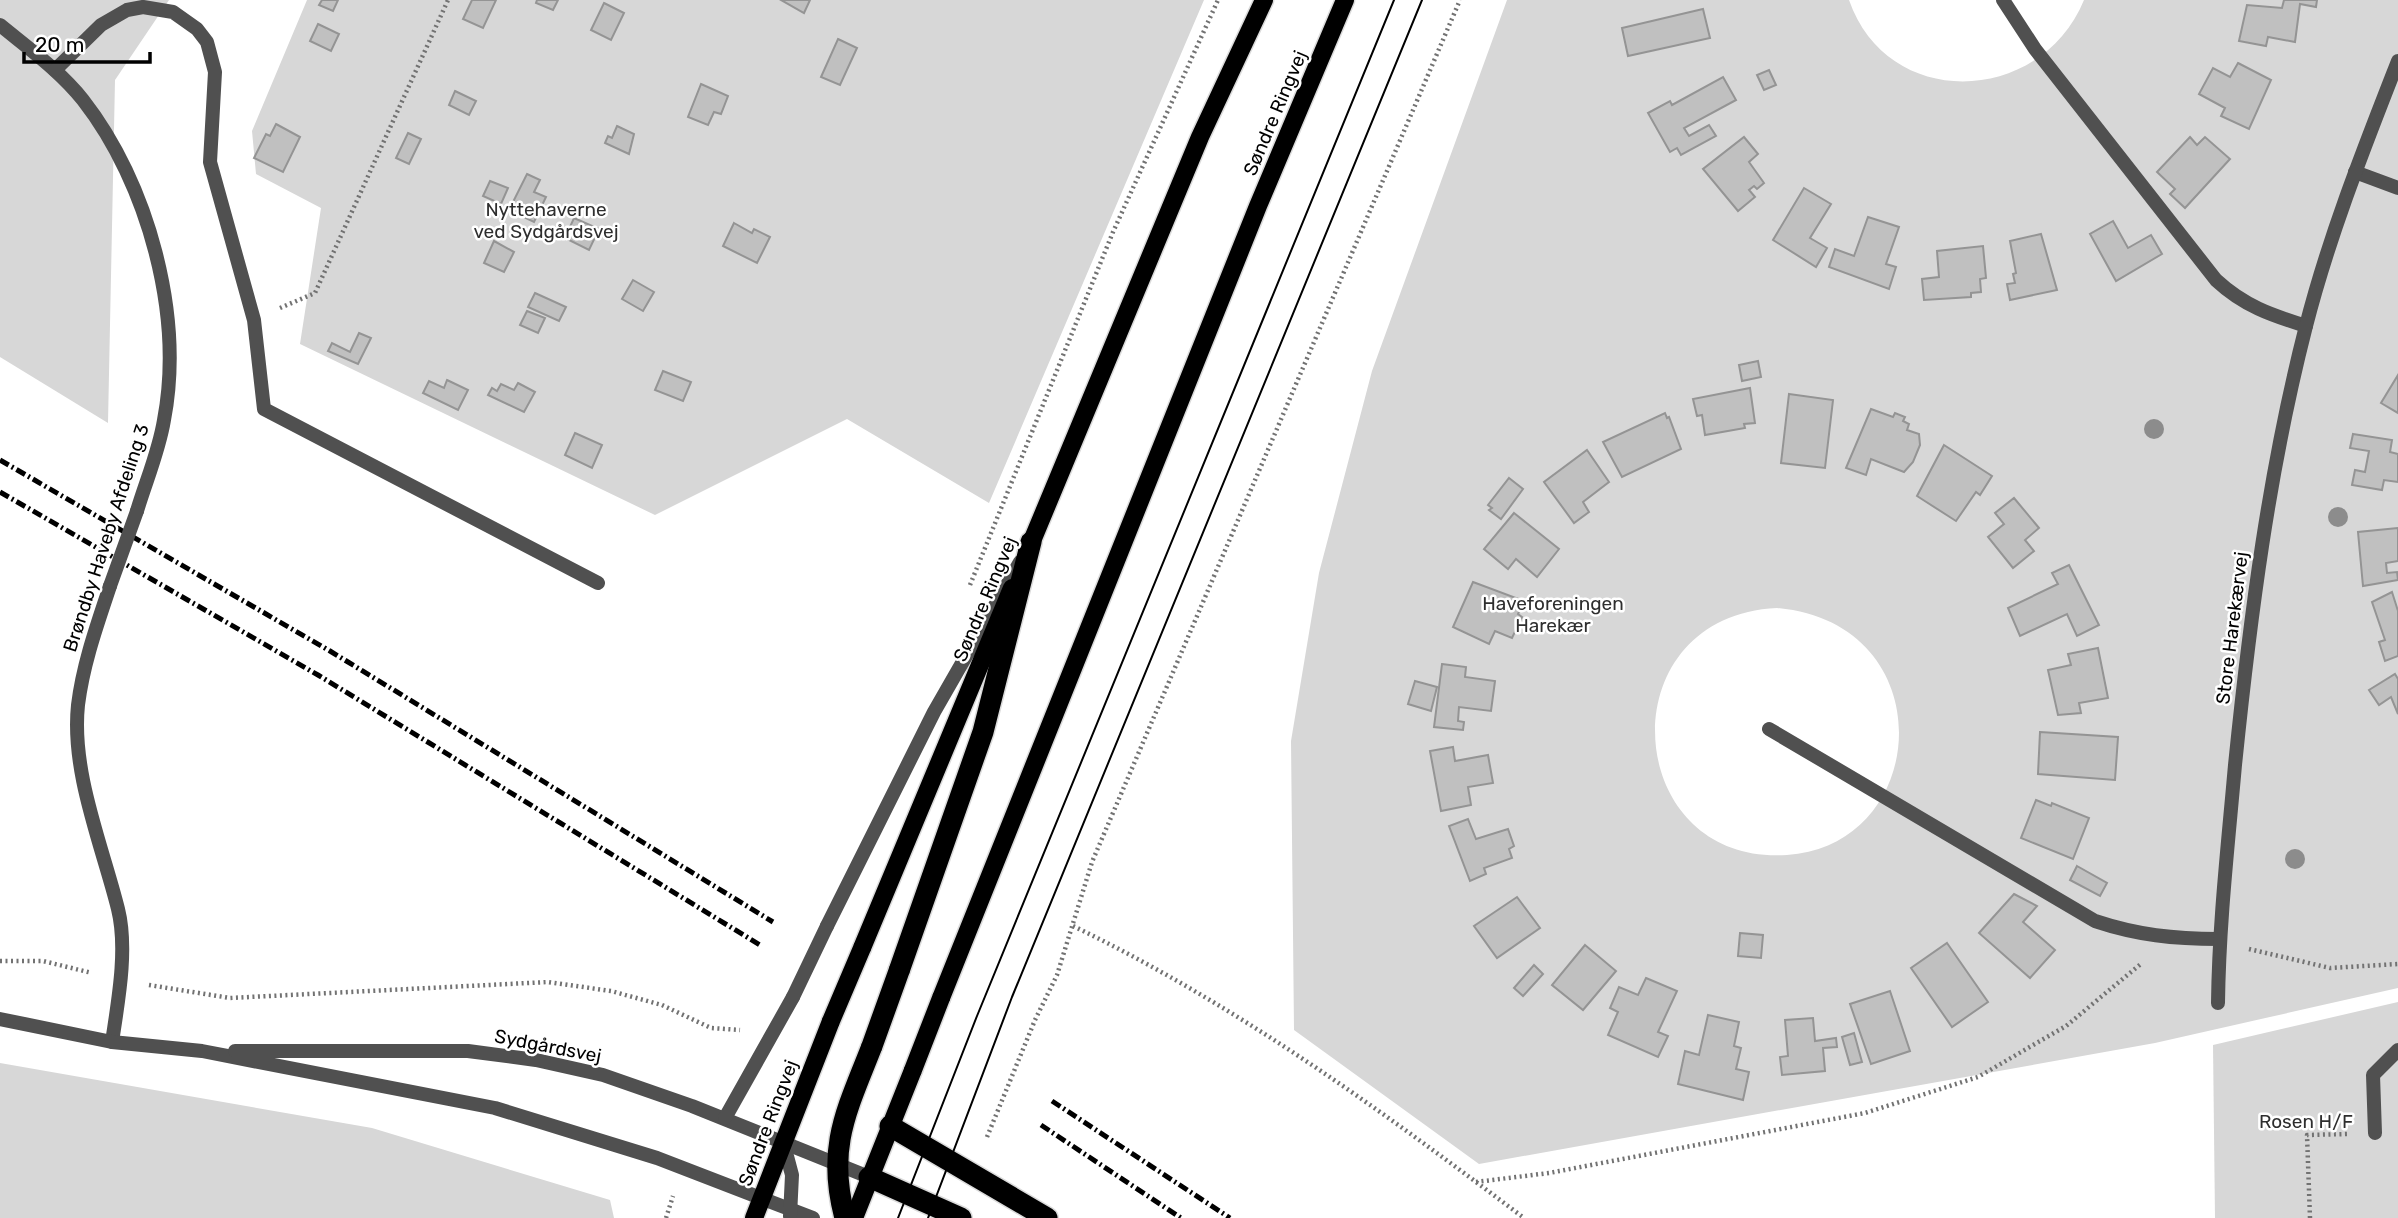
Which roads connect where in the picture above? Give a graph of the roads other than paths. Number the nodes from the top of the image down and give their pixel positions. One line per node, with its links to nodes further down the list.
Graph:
1 (1264, 0): 10 (main road, Søndre Ringvej)
2 (1345, 0): 20 (main road, Søndre Ringvej, bridge)
3 (2003, 0): 9 (street)
4 (0, 25): 6 (street, Brøndby Haveby Afdeling 3)
5 (2398, 61): 7 (street, Store Harekærvej)
6 (55, 70): 11 (street); 16 (street, Brøndby Haveby Afdeling 3, bridge)
7 (2355, 172): 8 (street); 9 (street, Store Harekærvej)
8 (2398, 188)
9 (2306, 326): 13 (street, Store Harekærvej)
10 (1031, 542): 19 (street, bridge); 22 (main road, Søndre Ringvej, bridge); 23 (highway, bridge)
11 (598, 583)
12 (1769, 729): 13 (street)
13 (2219, 939): 14 (street, Store Harekærvej)
14 (2218, 1003)
15 (0, 1019): 16 (street, Sydgårdsvej)
16 (112, 1042): 18 (street, Sydgårdsvej)
17 (2398, 1050): 21 (street)
18 (202, 1051): 19 (street, Sydgårdsvej); 25 (street, Sydgårdsvej)
19 (724, 1118): 22 (street, Sydgårdsvej)
20 (890, 1126): 24 (main road, Søndre Ringvej); 32 (highway)
21 (2375, 1133)
22 (783, 1141): 23 (street, Sydgårdsvej); 25 (main road, Søndre Ringvej); 26 (street)
23 (837, 1163): 24 (street, Sydgårdsvej); 29 (highway)
24 (869, 1177): 30 (main road, Søndre Ringvej); 31 (highway)
25 (761, 1198): 26 (street, Sydgårdsvej); 27 (main road, Søndre Ringvej)
26 (790, 1214): 28 (street, Sydgårdsvej)
27 (754, 1218)
28 (813, 1218)
29 (845, 1218)
30 (853, 1218)
31 (961, 1218)
32 (1047, 1218)

